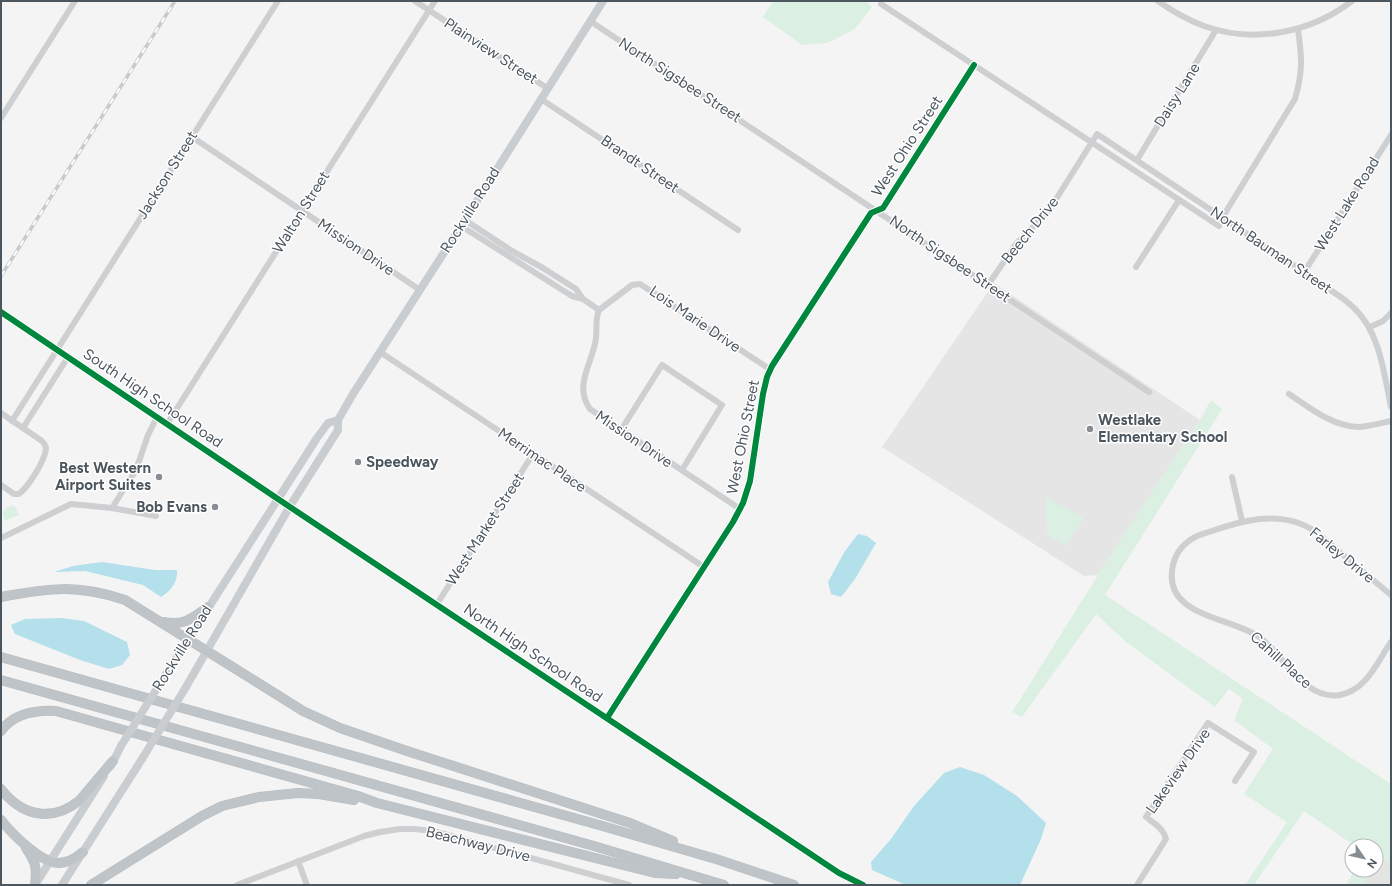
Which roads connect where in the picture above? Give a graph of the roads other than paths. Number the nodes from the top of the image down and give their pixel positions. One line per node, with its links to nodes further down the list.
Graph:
1 (75, 1): 16 (street)
2 (278, 1): 19 (street, Jackson Street)
3 (415, 1): 9 (street, Plainview Street)
4 (435, 1): 9 (street, Walton Street)
5 (603, 1): 10 (main road, Rockville Road)
6 (1158, 1): 12 (street)
7 (1352, 1): 11 (street)
8 (881, 4): 13 (street, North Bauman Street)
9 (429, 11): 14 (street, Plainview Street); 24 (street, Walton Street)
10 (590, 21): 14 (main road, Rockville Road); 23 (street, North Sigsbee Street)
11 (1298, 29): 12 (street); 25 (street)
12 (1216, 30): 21 (street, Daisy Lane)
13 (974, 65): 20 (street, North Bauman Street); 23 (street, West Ohio Street)
14 (548, 88): 15 (main road, Rockville Road)
15 (541, 99): 27 (main road, Rockville Road); 29 (street, Brandt Street)
16 (1, 118)
17 (1097, 134): 20 (street, Beech Drive); 21 (street, North Bauman Street)
18 (1391, 135): 31 (street, West Lake Road)
19 (192, 137): 24 (street, Mission Drive); 38 (street, Jackson Street)
20 (1092, 142): 22 (street, North Bauman Street); 32 (street, Beech Drive)
21 (1137, 160): 25 (street, North Bauman Street)
22 (1179, 200): 26 (street, North Bauman Street); 30 (street)
23 (877, 210): 32 (street, North Sigsbee Street); 41 (street, West Ohio Street)
24 (302, 211): 33 (street, Mission Drive); 50 (street, Walton Street)
25 (1222, 218): 26 (street); 31 (street, North Bauman Street)
26 (1209, 219): 28 (street, North Bauman Street)
27 (463, 223): 33 (main road, Rockville Road); 34 (street)
28 (1219, 226)
29 (738, 230)
30 (1136, 267)
31 (1303, 274): 37 (street, North Bauman Street)
32 (988, 285): 42 (street, North Sigsbee Street)
33 (420, 290): 39 (main road, Rockville Road)
34 (599, 310): 41 (street, Lois Marie Drive); 52 (street, Mission Drive)
35 (1, 312): 38 (street, South High School Road)
36 (1391, 313): 37 (street)
37 (1370, 328): 44 (street, North Bauman Street)
38 (56, 349): 40 (street, South High School Road); 47 (street, Jackson Street)
39 (380, 352): 48 (main road, Rockville Road); 53 (street, Merrimac Place)
40 (68, 357): 46 (street, South High School Road); 51 (street)
41 (771, 370): 60 (street, West Ohio Street)
42 (1149, 392)
43 (1289, 394): 49 (street)
44 (1391, 407)
45 (1, 413): 47 (street)
46 (157, 417): 50 (street, South High School Road); 59 (street)
47 (12, 420): 51 (street)
48 (338, 420): 57 (main road, Rockville Road); 58 (main road, Rockville Road)
49 (1391, 421)
50 (167, 424): 57 (street, South High School Road)
51 (23, 428): 56 (street)
52 (621, 430): 54 (street, Mission Drive); 54 (street)
53 (533, 454): 64 (street, Merrimac Place); 67 (street, West Market Street)
54 (682, 470): 60 (street, Mission Drive)
55 (1232, 477): 62 (street)
56 (1, 485)
57 (278, 499): 58 (street, South High School Road); 68 (main road, Rockville Road)
58 (290, 506): 67 (street, North High School Road); 72 (main road, Rockville Road)
59 (112, 508): 61 (street); 63 (street)
60 (740, 509): 64 (street, West Ohio Street)
61 (156, 516)
62 (1242, 521): 65 (street, Farley Drive); 71 (street, Cahill Place)
63 (1, 538)
64 (704, 567): 75 (street, West Ohio Street)
65 (1391, 595)
66 (1, 597): 69 (highway)
67 (437, 604): 75 (street, North High School Road)
68 (208, 607): 69 (highway); 70 (main road, Rockville Road)
69 (156, 620): 70 (highway)
70 (188, 640): 72 (highway); 77 (main road, Rockville Road, bridge)
71 (1391, 642)
72 (207, 652): 83 (main road, Rockville Road, bridge); 84 (highway)
73 (1, 657): 84 (highway)
74 (1, 680): 87 (highway)
75 (607, 718): 96 (street, North High School Road)
76 (1, 731): 80 (highway)
77 (114, 762): 79 (highway); 85 (main road, Rockville Road)
78 (1235, 781): 97 (street, Lakeview Drive)
79 (1, 789)
80 (376, 803): 87 (highway); 90 (highway)
81 (1, 820): 82 (highway)
82 (22, 842): 85 (highway); 88 (highway)
83 (84, 852): 85 (highway); 89 (main road, Rockville Road)
84 (716, 859): 95 (highway)
85 (51, 862): 88 (main road, Rockville Road)
86 (298, 862): 91 (street, Beachway Drive); 92 (street); 93 (street, Beachway Drive)
87 (689, 874): 94 (highway)
88 (35, 885)
89 (62, 885)
90 (91, 885)
91 (237, 885)
92 (307, 885)
93 (629, 885)
94 (724, 885)
95 (794, 885)
96 (863, 885)
97 (1137, 885)

